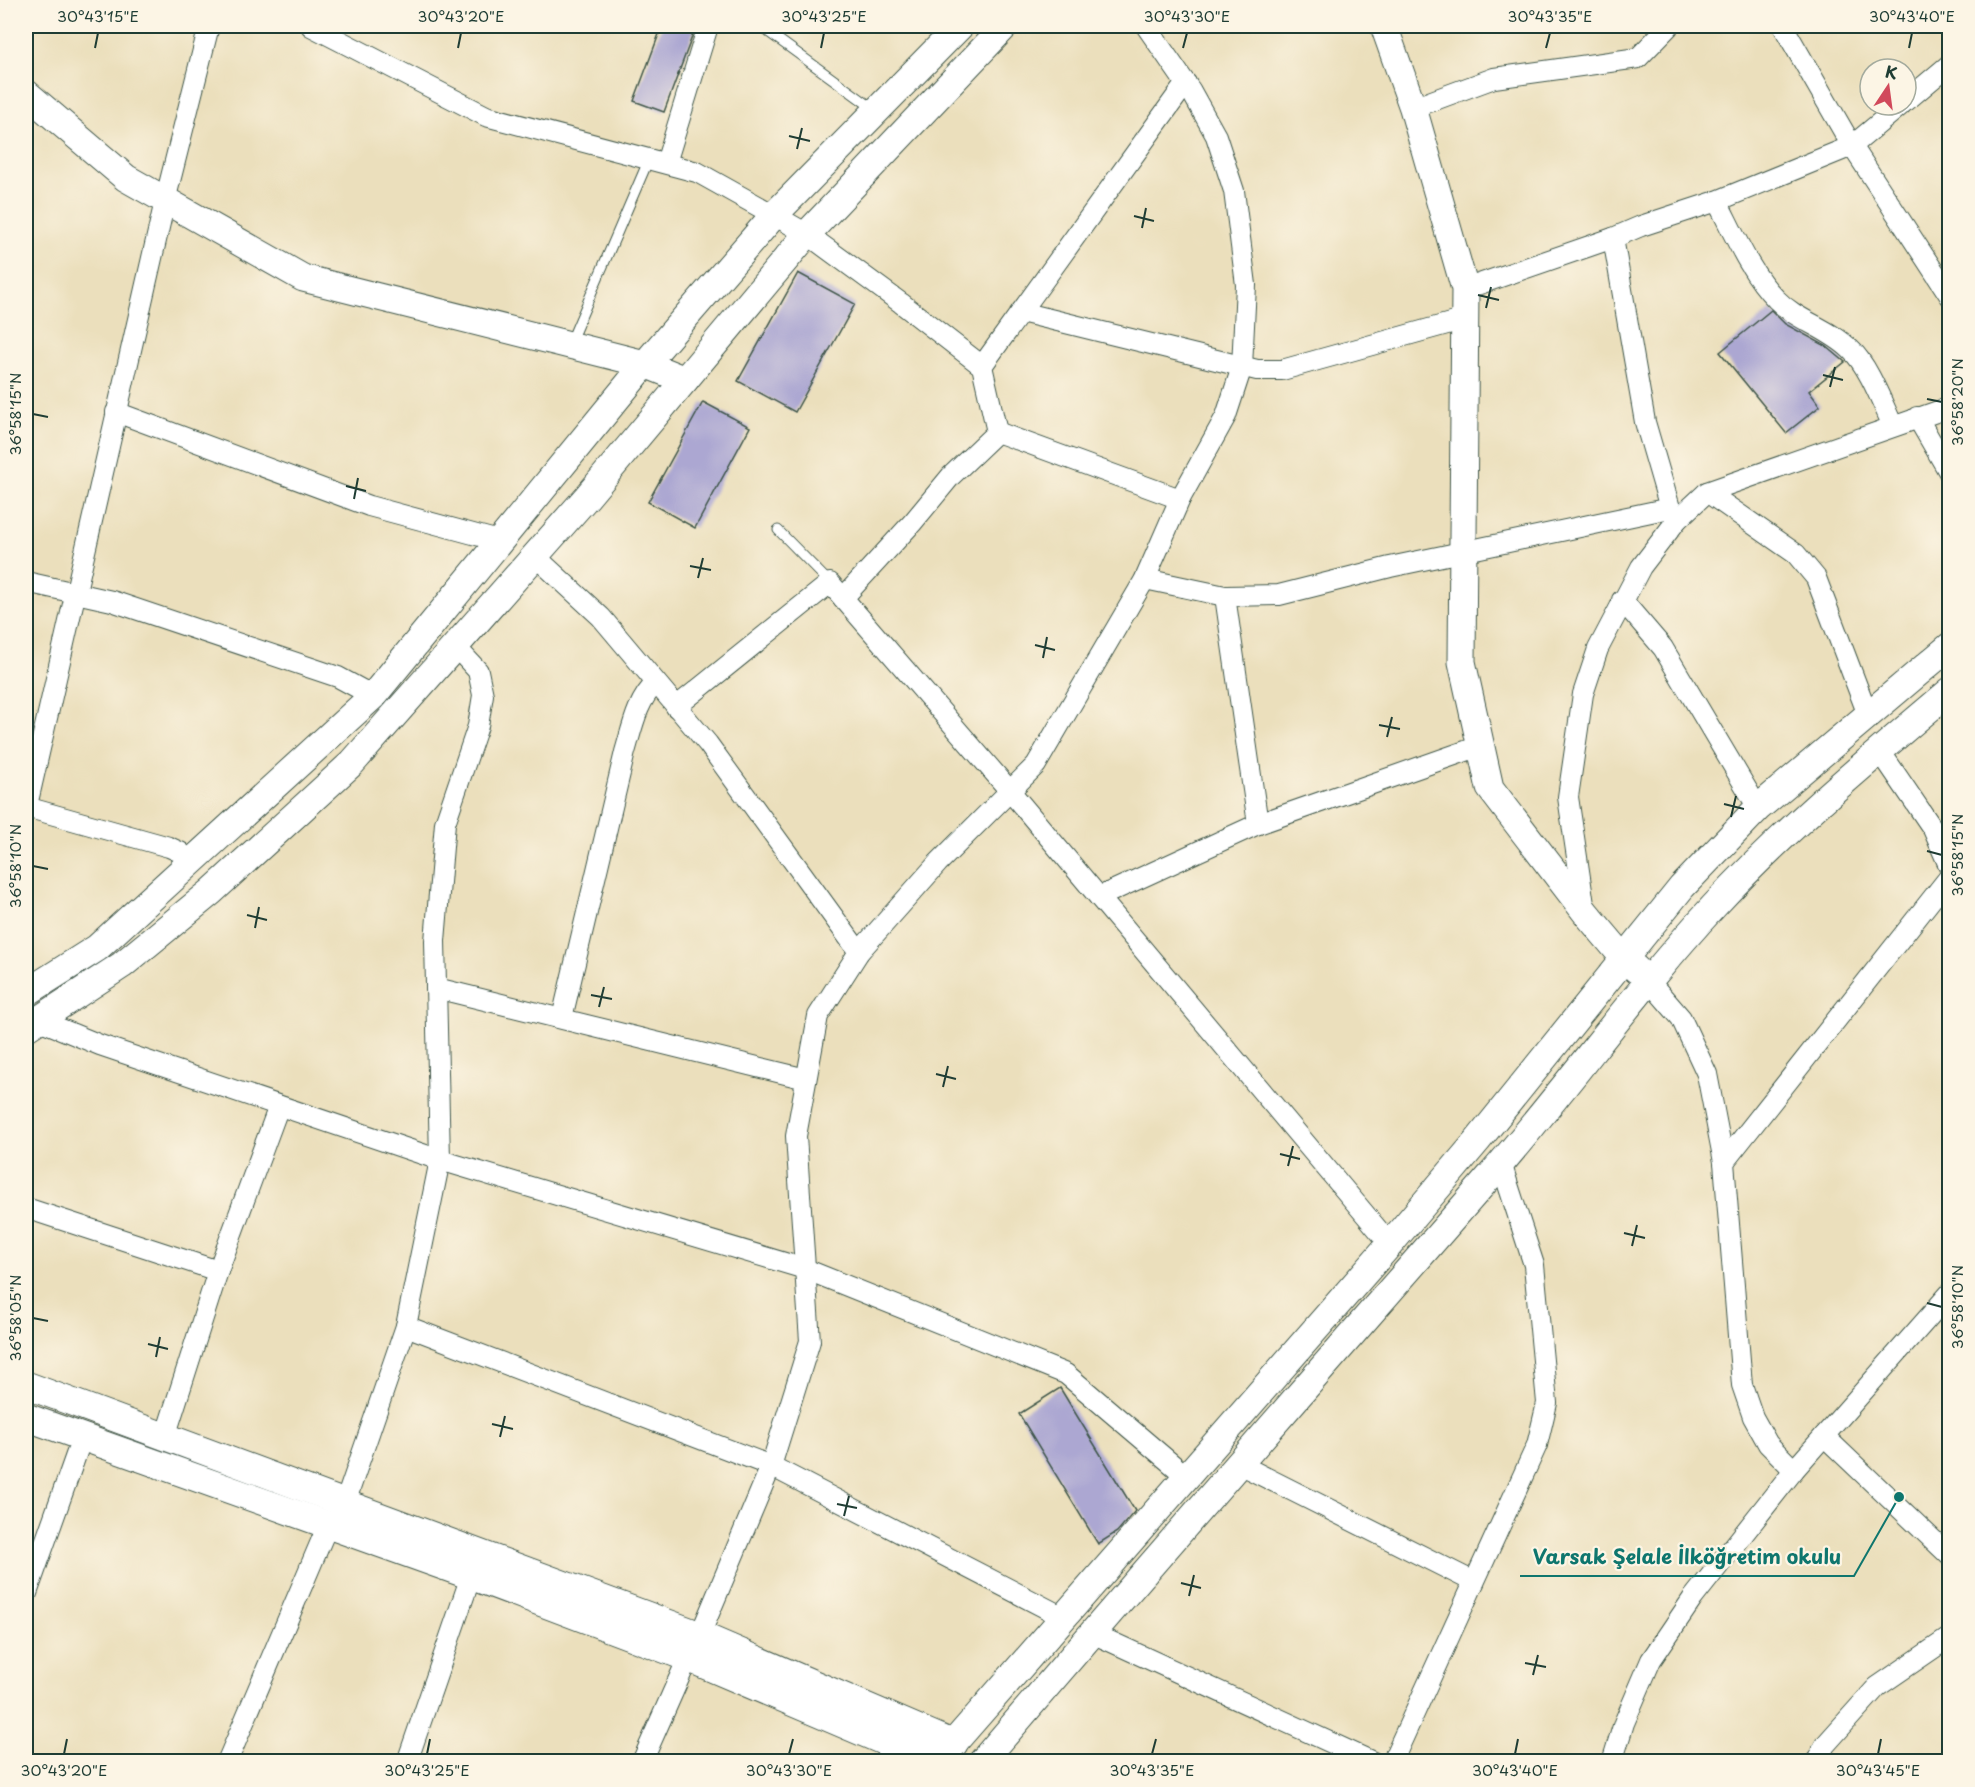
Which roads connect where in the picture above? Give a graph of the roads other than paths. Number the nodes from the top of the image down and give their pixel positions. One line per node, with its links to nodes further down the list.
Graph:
1 (209, 26): 20 (street)
2 (311, 26): 19 (street)
3 (708, 26): 19 (street)
4 (760, 26): 16 (lane)
5 (960, 26): 16 (street)
6 (1005, 26): 23 (street)
7 (1146, 26): 12 (street)
8 (1384, 26): 15 (street)
9 (1669, 26): 15 (street)
10 (1783, 26): 18 (street)
11 (1950, 64): 13 (street)
12 (1186, 83): 27 (street); 32 (street)
13 (1918, 91)
14 (26, 93): 20 (street)
15 (1413, 108): 25 (street)
16 (876, 111): 22 (street)
17 (1887, 117): 18 (street)
18 (1852, 146): 21 (street); 26 (street)
19 (658, 161): 22 (street); 29 (lane)
20 (165, 201): 29 (street); 35 (street)
21 (1717, 201): 24 (street); 37 (street)
22 (774, 215): 23 (street); 30 (street)
23 (807, 234): 31 (street); 33 (street)
24 (1613, 238): 25 (street); 42 (street)
25 (1465, 289): 28 (street)
26 (1950, 296)
27 (1021, 312): 31 (street); 32 (street)
28 (1465, 319): 32 (street); 45 (street)
29 (569, 345): 30 (street)
30 (645, 364): 33 (street); 44 (street)
31 (982, 366): 38 (street)
32 (1242, 367): 41 (street)
33 (685, 380): 46 (street)
34 (1950, 407): 36 (street)
35 (116, 412): 44 (street); 50 (street)
36 (1917, 417): 37 (street); 39 (street)
37 (1893, 426): 40 (street)
38 (997, 432): 41 (street); 52 (street)
39 (1950, 474)
40 (1707, 492): 42 (street); 60 (street)
41 (1180, 499): 47 (street)
42 (1673, 514): 45 (street); 53 (street)
43 (778, 530): 49 (lane)
44 (499, 541): 58 (street)
45 (1463, 552): 51 (street); 61 (street)
46 (535, 556): 54 (street); 56 (street)
47 (1144, 579): 51 (street); 63 (street)
48 (26, 582): 50 (street)
49 (830, 583): 52 (street); 59 (street)
50 (74, 593): 58 (street); 64 (street)
51 (1225, 596): 66 (street)
52 (843, 598): 63 (street)
53 (1622, 600): 65 (street); 71 (street)
54 (455, 646): 75 (street); 78 (street)
55 (1950, 646): 60 (street)
56 (656, 683): 59 (street); 77 (street)
57 (1950, 691): 62 (street)
58 (373, 696): 67 (street)
59 (676, 707): 72 (street)
60 (1868, 716): 65 (street)
61 (1480, 746): 66 (street); 71 (street)
62 (1880, 751): 68 (street); 74 (street)
63 (1010, 790): 70 (street); 72 (street)
64 (26, 808): 67 (street)
65 (1758, 808): 73 (street)
66 (1258, 824): 70 (street)
67 (190, 863): 76 (street)
68 (1950, 868)
69 (1950, 876): 82 (street)
70 (1099, 897): 85 (street)
71 (1586, 913): 73 (street)
72 (859, 952): 79 (street)
73 (1624, 958): 74 (street); 85 (street)
74 (1649, 981): 82 (street); 83 (street)
75 (436, 987): 77 (street); 81 (street)
76 (26, 993)
77 (562, 1018): 79 (street)
78 (32, 1024): 80 (street)
79 (806, 1079): 86 (street)
80 (279, 1106): 81 (street); 87 (street)
81 (440, 1160): 86 (street); 89 (street)
82 (1724, 1162): 97 (street)
83 (1501, 1163): 95 (street); 103 (street)
84 (26, 1208): 87 (street)
85 (1390, 1244): 98 (street)
86 (805, 1269): 96 (street); 98 (street)
87 (218, 1271): 93 (street)
88 (1950, 1293): 92 (street)
89 (406, 1326): 96 (street); 99 (street)
90 (26, 1385): 93 (street)
91 (26, 1417): 94 (street)
92 (1824, 1436): 97 (street); 101 (street)
93 (165, 1437): 99 (street)
94 (82, 1438): 100 (street); 104 (street)
95 (1239, 1464): 103 (street); 106 (street)
96 (771, 1466): 105 (street); 107 (street)
97 (1794, 1470): 119 (street)
98 (1186, 1476): 105 (street)
99 (345, 1503): 107 (street)
100 (328, 1525): 102 (street); 111 (street)
101 (1950, 1556)
102 (471, 1576): 109 (street); 112 (street)
103 (1474, 1582): 118 (street)
104 (26, 1596)
105 (1063, 1617): 110 (street)
106 (1092, 1633): 116 (street); 117 (street)
107 (700, 1635): 110 (street)
108 (1950, 1637): 120 (street)
109 (688, 1658): 113 (street); 114 (street)
110 (946, 1753): 115 (street)
111 (227, 1761)
112 (407, 1761)
113 (642, 1761)
114 (932, 1761)
115 (974, 1761)
116 (982, 1761)
117 (1373, 1761)
118 (1392, 1761)
119 (1612, 1761)
120 (1816, 1761)

